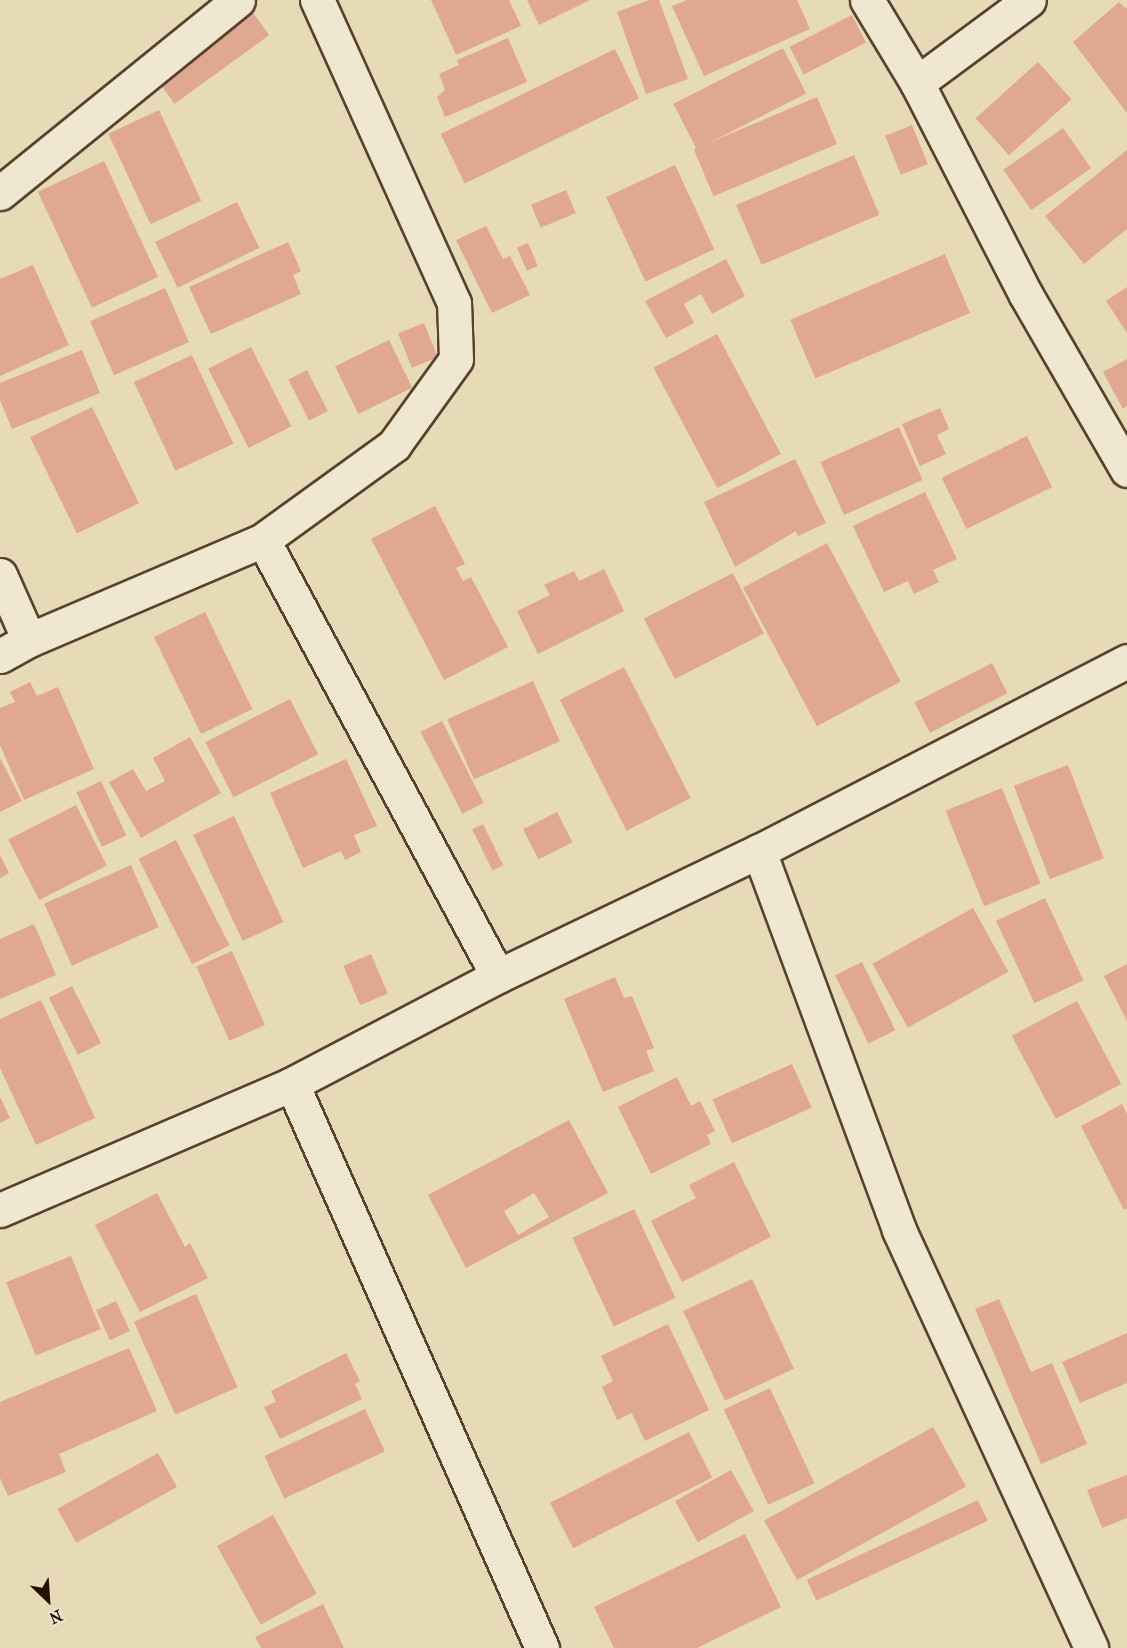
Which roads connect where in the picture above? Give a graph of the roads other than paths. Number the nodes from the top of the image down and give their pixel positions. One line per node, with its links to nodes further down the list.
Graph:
1 (238, 0): 6 (street)
2 (317, 0): 8 (street)
3 (867, 0): 5 (street)
4 (1029, 0): 5 (street)
5 (916, 83): 7 (street)
6 (0, 193)
7 (1127, 470)
8 (263, 540): 10 (street); 14 (street)
9 (0, 575): 10 (street)
10 (28, 640): 11 (street)
11 (0, 656)
12 (1127, 661): 13 (street)
13 (759, 851): 14 (street); 18 (street)
14 (498, 976): 15 (street)
15 (291, 1084): 16 (street); 17 (street)
16 (0, 1210)
17 (542, 1648)
18 (1091, 1648)

